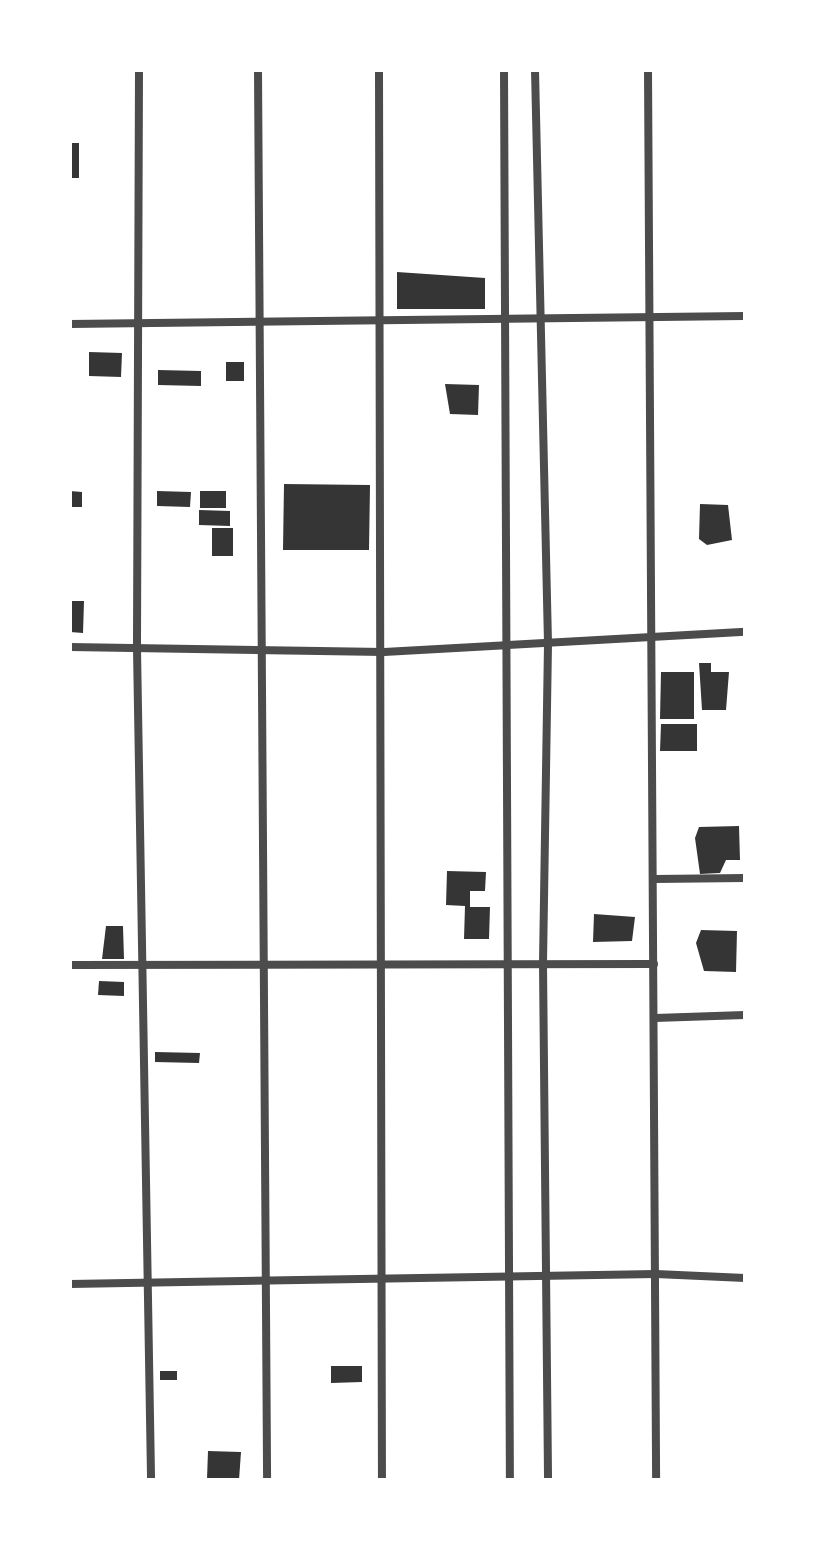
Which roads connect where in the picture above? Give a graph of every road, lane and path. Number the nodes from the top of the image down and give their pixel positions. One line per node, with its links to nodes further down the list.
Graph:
1 (139, 70): 14 (street)
2 (258, 70): 12 (street)
3 (379, 70): 11 (street)
4 (504, 70): 9 (street)
5 (535, 70): 10 (street)
6 (648, 70): 8 (street)
7 (745, 316): 8 (street)
8 (650, 318): 10 (street); 16 (street)
9 (506, 319): 10 (street); 11 (street); 18 (street)
10 (537, 319): 17 (street)
11 (380, 321): 12 (street); 22 (street)
12 (260, 322): 14 (street); 20 (street)
13 (70, 324): 14 (street)
14 (138, 324): 21 (street)
15 (745, 632): 16 (street)
16 (652, 633): 17 (street); 24 (street)
17 (548, 644): 18 (street); 27 (street)
18 (504, 645): 22 (street); 26 (street)
19 (70, 647): 21 (street)
20 (266, 648): 21 (street); 22 (street); 30 (street)
21 (137, 649): 29 (street)
22 (384, 652): 25 (street)
23 (745, 878): 24 (street)
24 (654, 879): 28 (street)
25 (382, 964): 26 (street); 30 (street); 39 (street)
26 (510, 964): 27 (street); 36 (street)
27 (542, 964): 28 (street); 37 (street)
28 (654, 964): 33 (street)
29 (142, 965): 30 (street); 31 (street); 41 (street)
30 (268, 965): 38 (street)
31 (70, 966)
32 (745, 1015): 33 (street)
33 (656, 1018): 34 (street)
34 (656, 1274): 35 (street); 37 (street); 47 (street)
35 (745, 1278)
36 (510, 1279): 37 (street); 39 (street); 45 (street)
37 (546, 1280): 46 (street)
38 (266, 1282): 39 (street); 41 (street); 43 (street)
39 (381, 1282): 44 (street)
40 (70, 1284): 41 (street)
41 (148, 1284): 42 (street)
42 (151, 1480)
43 (267, 1480)
44 (382, 1480)
45 (510, 1480)
46 (548, 1480)
47 (656, 1480)

